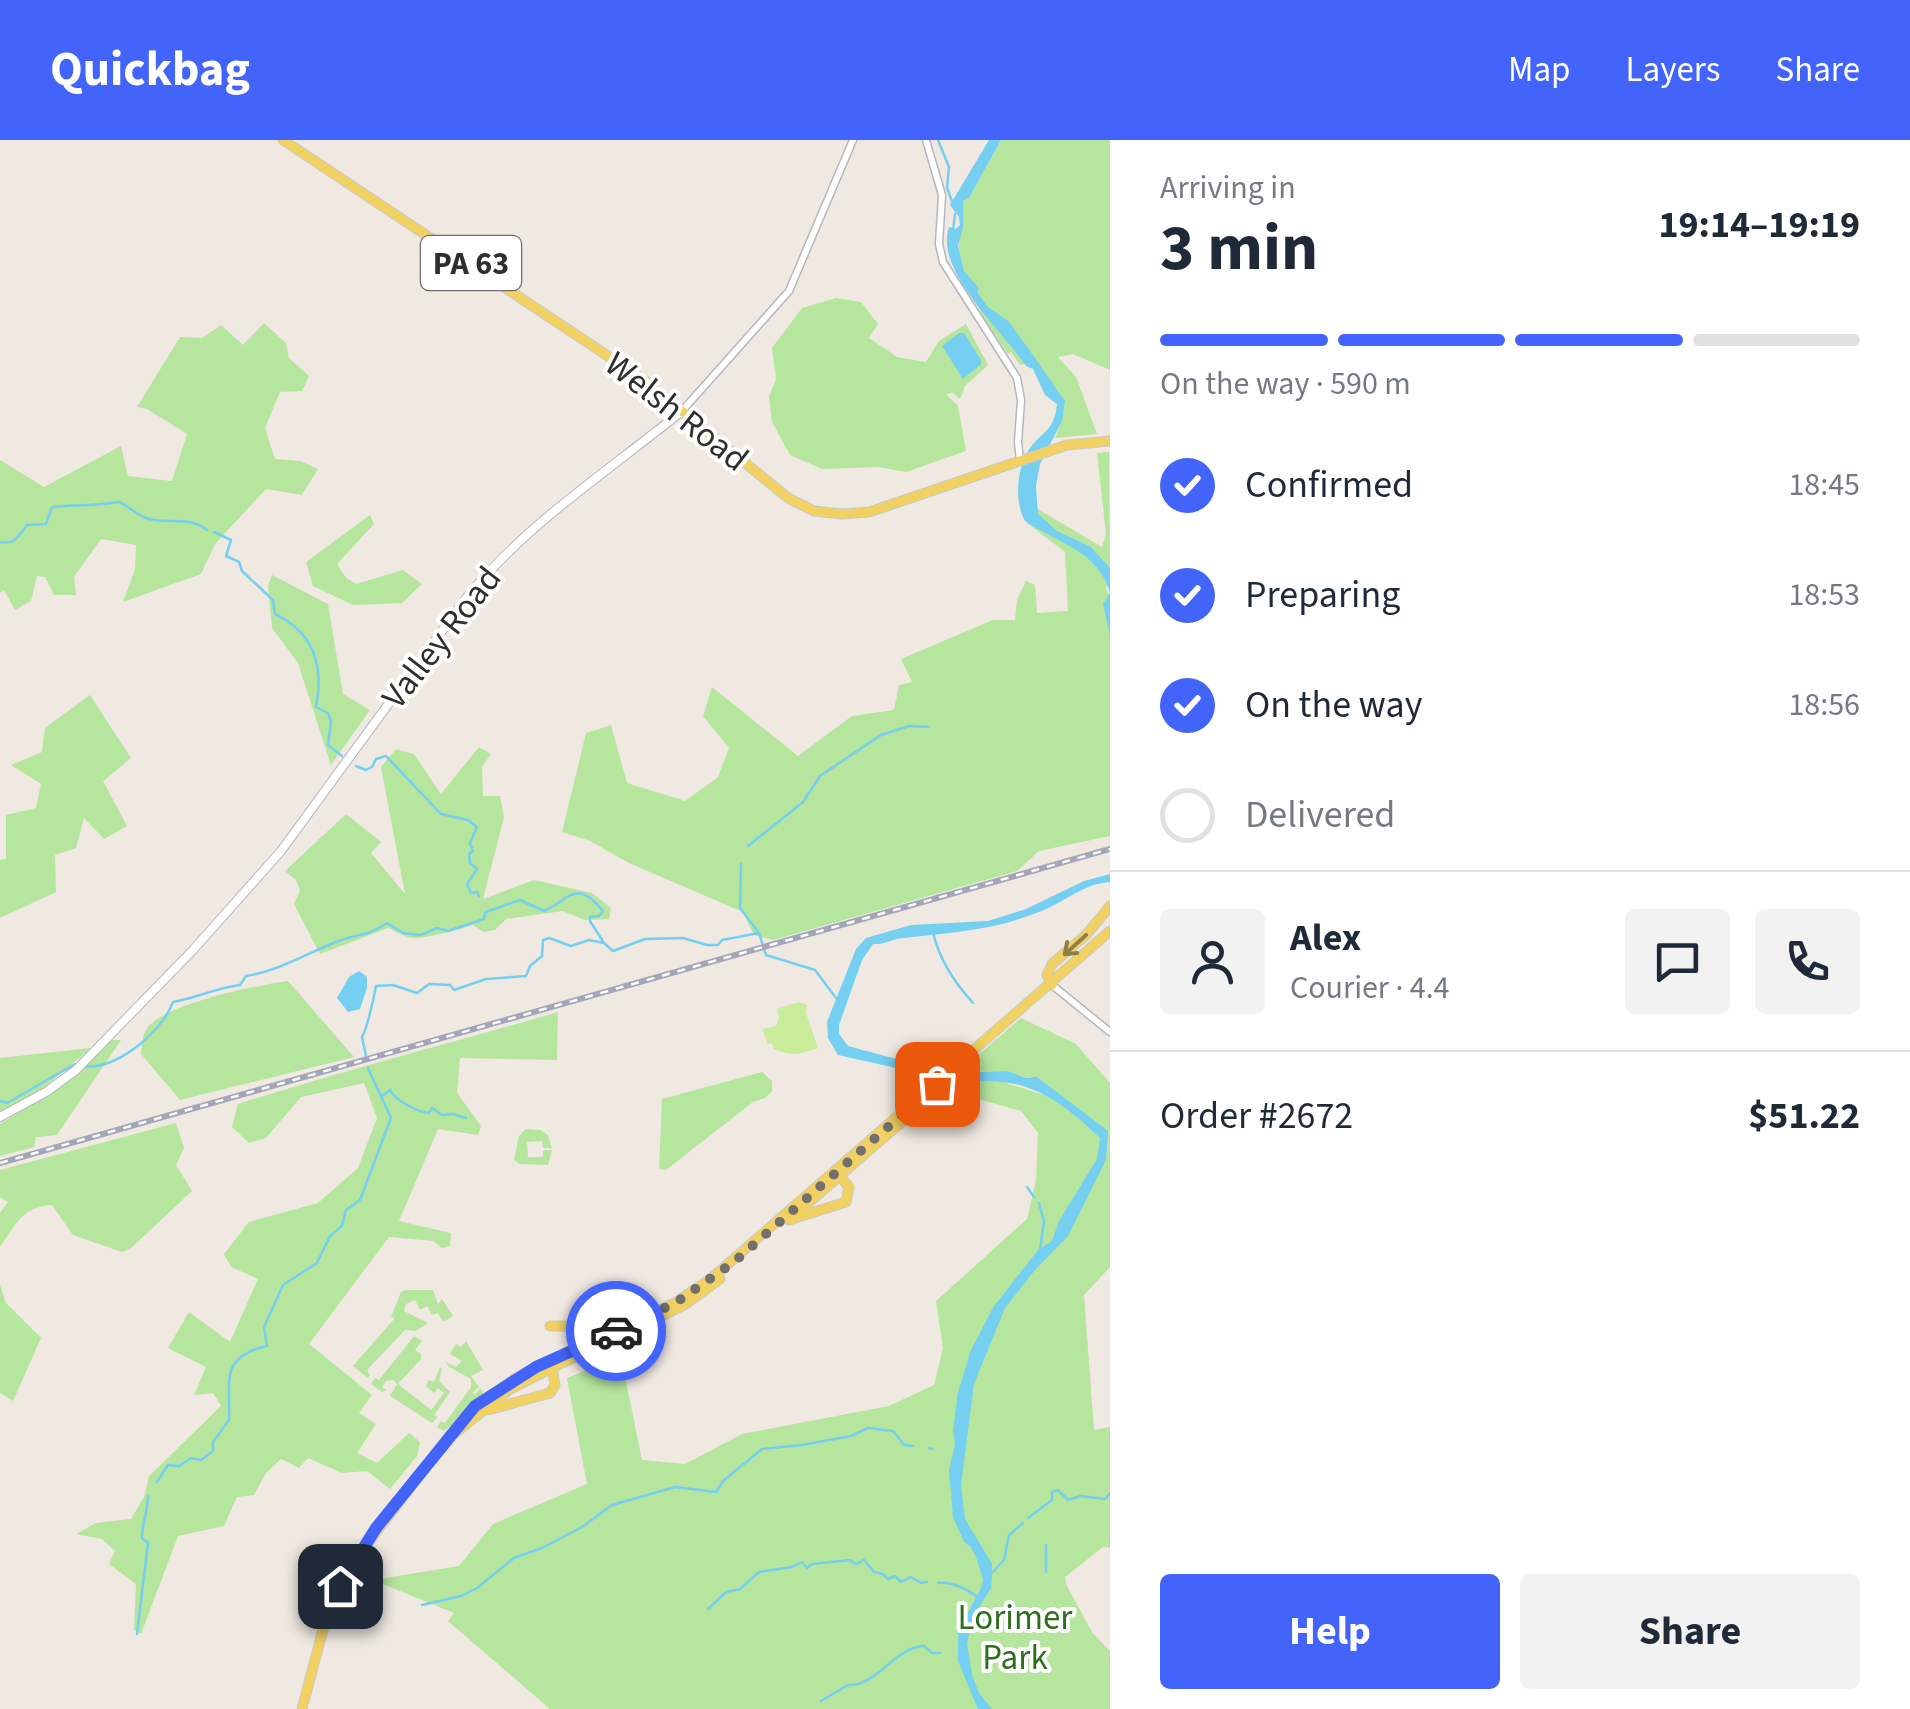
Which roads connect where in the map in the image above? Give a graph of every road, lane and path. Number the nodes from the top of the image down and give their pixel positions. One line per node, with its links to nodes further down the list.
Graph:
1 (282, 140): 4 (main road, Welsh Road / PA 63)
2 (853, 140): 4 (street, Valley Road)
3 (926, 140): 6 (street)
4 (682, 411): 6 (main road, Welsh Road / PA 63); 14 (main road, Valley Road)
5 (1110, 441): 6 (main road, Welsh Road / PA 63)
6 (1022, 460)
7 (1110, 908): 8 (main road); 11 (main road, one-way to 11)
8 (1110, 920)
9 (1110, 931): 11 (main road)
10 (1110, 939): 11 (main road)
11 (1054, 986): 12 (street); 13 (main road)
12 (1110, 1032)
13 (941, 1084): 15 (main road); 18 (main road)
14 (0, 1117)
15 (840, 1176): 16 (main road); 16 (main road)
16 (789, 1220): 19 (main road)
17 (550, 1326): 18 (main road)
18 (623, 1328): 21 (main road)
19 (552, 1366): 20 (main road); 20 (main road)
20 (468, 1423): 21 (main road)
21 (444, 1441): 22 (main road)
22 (302, 1709)

